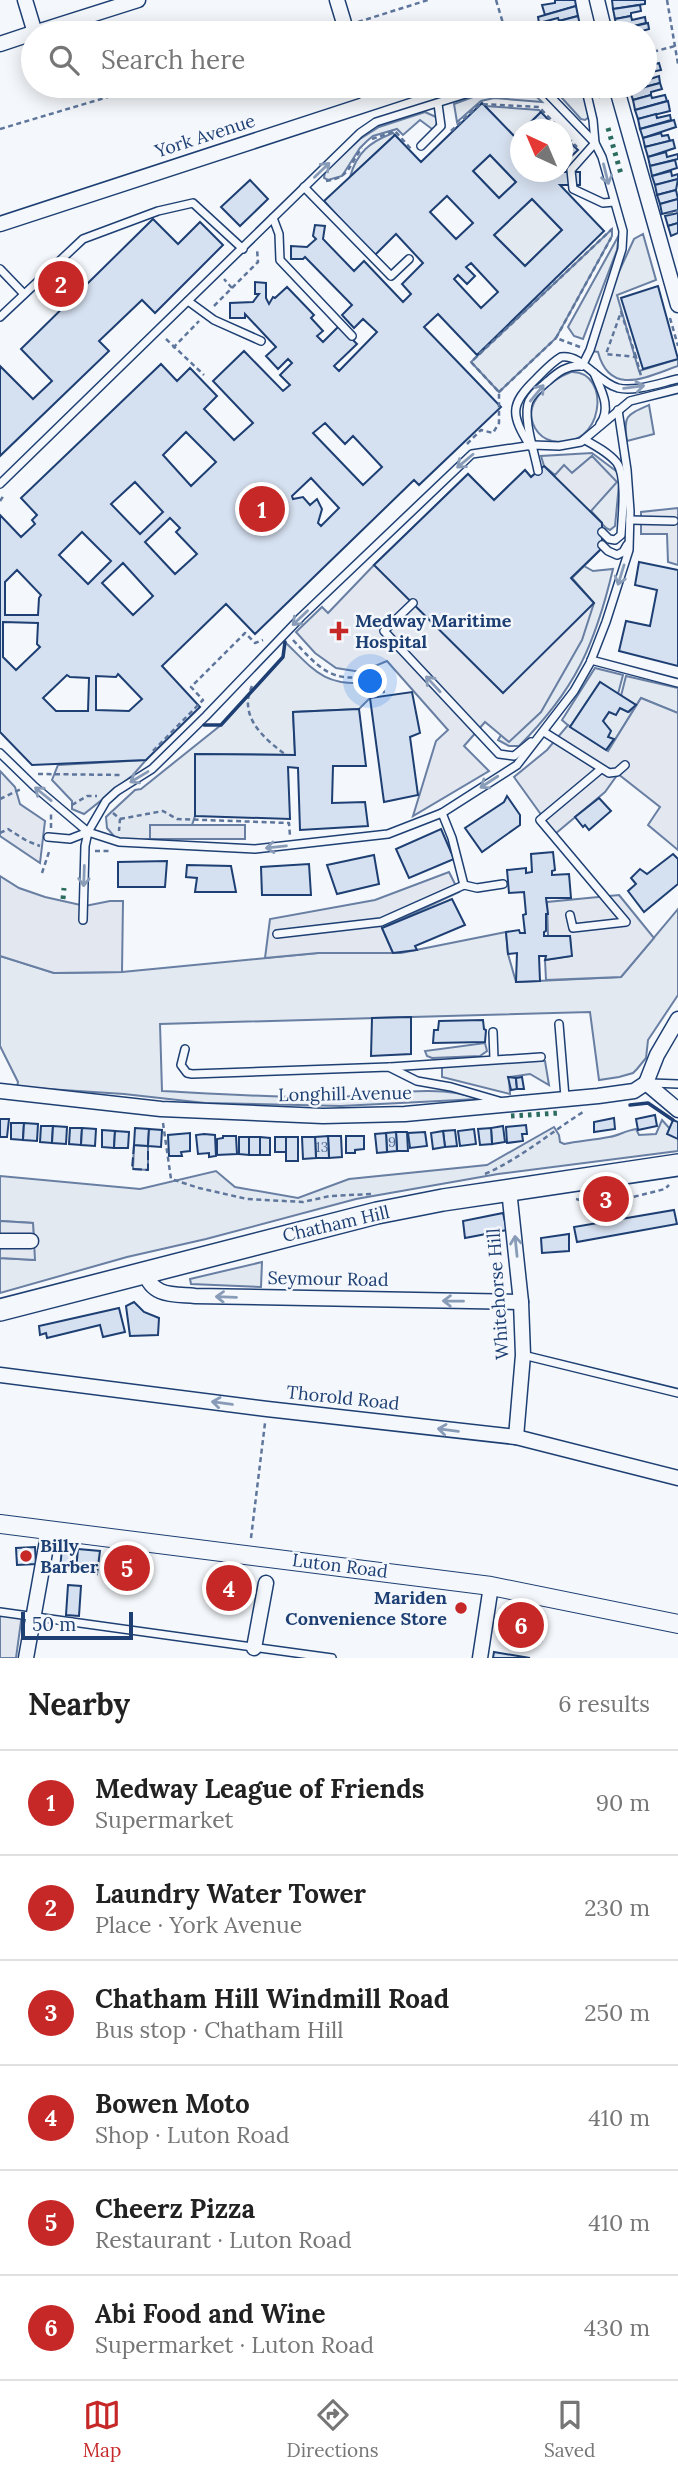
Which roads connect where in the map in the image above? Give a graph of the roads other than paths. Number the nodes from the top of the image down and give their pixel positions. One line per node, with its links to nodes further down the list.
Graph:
1 (25, 0): 5 (street)
2 (138, 0): 6 (street)
3 (337, 0): 7 (street)
4 (597, 0): 8 (street)
5 (31, 21)
6 (72, 21)
7 (344, 21)
8 (597, 21)
9 (21, 37): 10 (street)
10 (0, 44)
11 (368, 98): 17 (street)
12 (382, 98): 17 (street, York Avenue)
13 (456, 98): 18 (lane)
14 (552, 98): 19 (lane)
15 (588, 98): 19 (lane)
16 (619, 98): 30 (street)
17 (369, 102): 24 (street, York Avenue)
18 (438, 104): 20 (lane); 21 (lane, one-way to 18)
19 (595, 143): 22 (lane, one-way to 22); 22 (lane)
20 (421, 146)
21 (304, 187): 23 (lane); 26 (lane)
22 (614, 202): 34 (lane)
23 (273, 218): 25 (lane); 32 (lane)
24 (0, 224)
25 (243, 248): 28 (lane); 29 (lane)
26 (409, 259)
27 (0, 269): 28 (lane)
28 (24, 294): 31 (lane)
29 (188, 301): 33 (lane); 44 (lane)
30 (678, 305)
31 (0, 317)
32 (352, 336)
33 (261, 341)
34 (582, 366): 35 (lane); 42 (lane, one-way to 34); 42 (lane)
35 (594, 373): 36 (lane, one-way to 36); 38 (lane)
36 (678, 379)
37 (678, 389): 39 (lane)
38 (606, 409): 39 (lane); 40 (lane)
39 (615, 414): 40 (lane); 45 (lane)
40 (593, 433): 41 (lane)
41 (585, 440): 42 (lane); 47 (lane)
42 (532, 446): 43 (lane); 58 (lane, one-way to 58)
43 (538, 471)
44 (0, 484)
45 (630, 520): 46 (lane); 48 (lane)
46 (674, 521)
47 (602, 532)
48 (629, 542): 49 (lane); 51 (lane, one-way to 51)
49 (602, 545)
50 (413, 603): 53 (lane, one-way to 50)
51 (591, 660): 52 (lane); 53 (lane)
52 (678, 683)
53 (543, 733): 56 (lane); 57 (lane, one-way to 57)
54 (0, 753): 58 (lane, one-way to 54)
55 (625, 765): 56 (lane)
56 (601, 769): 62 (lane)
57 (442, 813): 58 (lane, one-way to 58); 61 (lane)
58 (88, 832): 59 (lane); 63 (lane, one-way to 63)
59 (49, 837)
60 (503, 884): 61 (lane)
61 (464, 885): 64 (lane)
62 (569, 915)
63 (83, 920)
64 (277, 934)
65 (678, 1020): 72 (street)
66 (559, 1024): 75 (lane)
67 (493, 1032): 70 (lane)
68 (185, 1049): 71 (lane)
69 (541, 1057): 70 (lane)
70 (494, 1059): 71 (lane)
71 (389, 1067): 76 (lane)
72 (646, 1083): 73 (lane); 75 (street, Longhill Avenue); 77 (street)
73 (678, 1084)
74 (0, 1091): 76 (street, Longhill Avenue)
75 (565, 1097): 76 (street, Longhill Avenue)
76 (506, 1103)
77 (678, 1111)
78 (677, 1173): 79 (main road, Chatham Hill)
79 (509, 1190): 82 (main road, Chatham Hill); 83 (street, Whitehorse Hill, one-way to 79)
80 (0, 1241): 81 (street)
81 (30, 1241)
82 (145, 1272): 83 (street, Seymour Road, one-way to 82); 84 (main road, Chatham Hill)
83 (521, 1301): 85 (street, Whitehorse Hill)
84 (0, 1310)
85 (523, 1355): 87 (lane); 88 (street, Whitehorse Hill)
86 (0, 1375): 88 (street, Thorold Road, one-way to 86)
87 (678, 1393)
88 (516, 1437): 89 (street, Thorold Road)
89 (678, 1478)
90 (0, 1524): 91 (street, Luton Road)
91 (48, 1530): 93 (street, Luton Road); 95 (street)
92 (266, 1583): 97 (street)
93 (491, 1586): 96 (street, Luton Road); 100 (street)
94 (0, 1612): 95 (lane)
95 (33, 1617): 97 (lane); 98 (street)
96 (678, 1623)
97 (254, 1648): 99 (lane)
98 (26, 1658)
99 (332, 1658)
100 (480, 1658)

